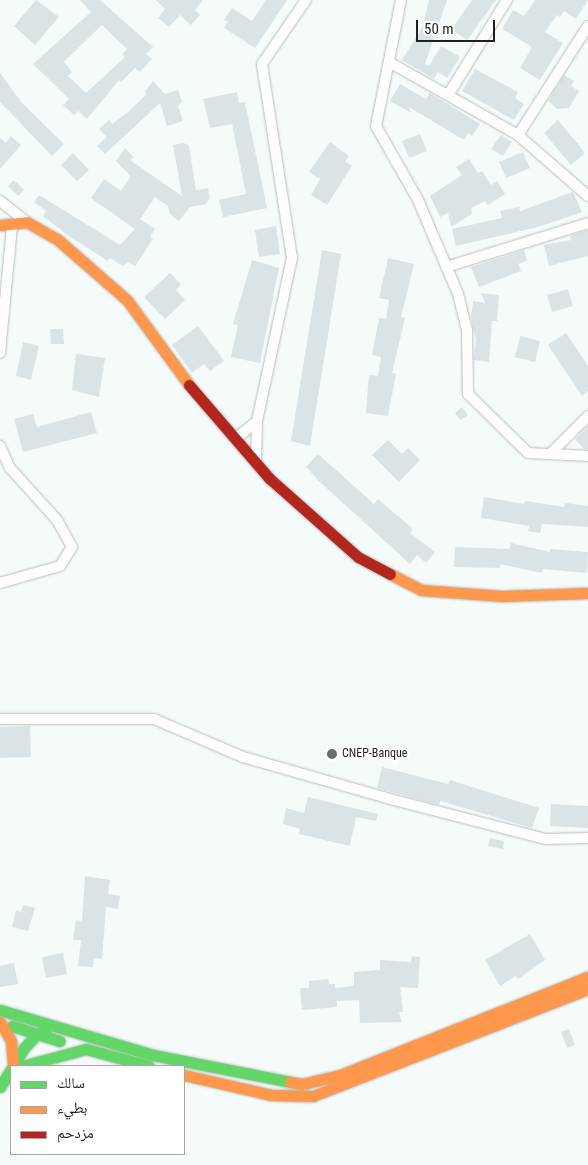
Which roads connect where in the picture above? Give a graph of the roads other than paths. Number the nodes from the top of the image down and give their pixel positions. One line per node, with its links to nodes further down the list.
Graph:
1 (306, 0): 17 (street)
2 (401, 0): 5 (street)
3 (507, 0): 6 (street)
4 (588, 25): 7 (street)
5 (389, 62): 6 (street); 14 (street)
6 (448, 95): 7 (street)
7 (518, 135): 8 (street)
8 (588, 196)
9 (0, 201): 10 (street)
10 (27, 222): 13 (main road); 18 (main road)
11 (588, 223): 14 (street)
12 (0, 225): 13 (main road)
13 (12, 226): 15 (street)
14 (446, 267): 20 (street)
15 (0, 353)
16 (588, 416): 20 (street)
17 (257, 421): 18 (street); 22 (street)
18 (235, 440): 22 (main road)
19 (0, 446): 23 (street)
20 (550, 454): 21 (street)
21 (588, 456)
22 (256, 463): 24 (main road)
23 (0, 583)
24 (588, 593)
25 (0, 720): 26 (street)
26 (588, 838)
27 (588, 977): 32 (main road)
28 (588, 989): 40 (main road)
29 (0, 1010): 30 (main road)
30 (24, 1018): 32 (main road); 33 (main road)
31 (0, 1022): 33 (main road); 35 (main road)
32 (55, 1028): 33 (main road)
33 (37, 1034): 34 (main road); 35 (main road); 36 (main road)
34 (86, 1049): 37 (main road); 38 (main road)
35 (12, 1064)
36 (27, 1065)
37 (30, 1065)
38 (145, 1065)
39 (10, 1068): 42 (main road)
40 (185, 1075)
41 (10, 1080): 42 (main road)
42 (0, 1088)

